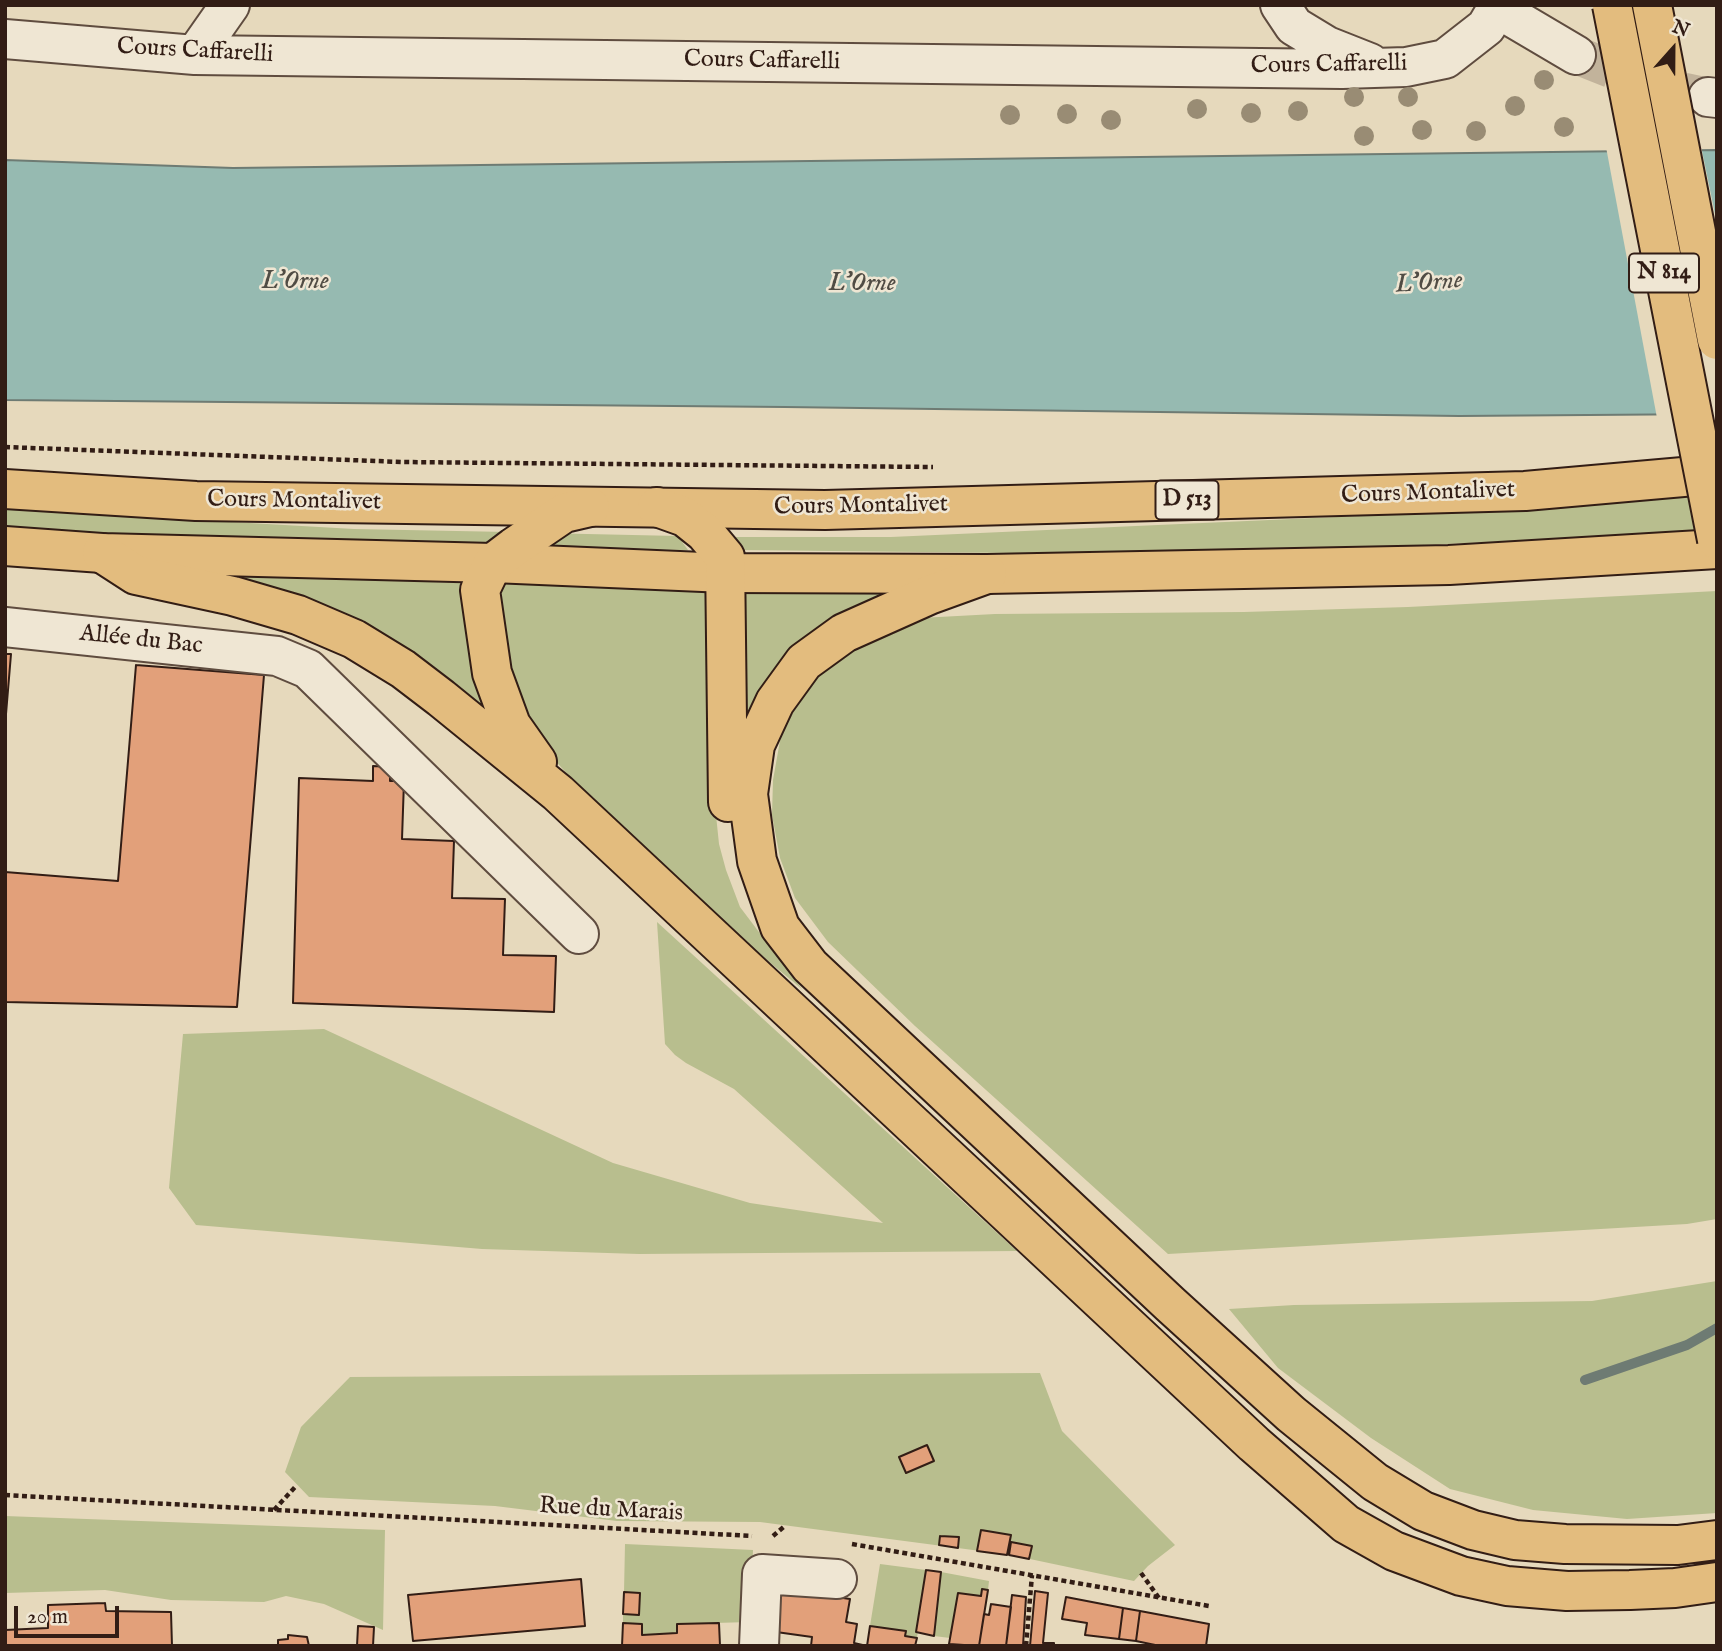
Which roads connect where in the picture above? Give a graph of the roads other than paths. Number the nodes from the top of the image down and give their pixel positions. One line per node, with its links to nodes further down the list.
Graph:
1 (230, 5): 7 (street)
2 (1280, 5): 9 (street)
3 (1612, 5): 15 (main road, N 814, bridge)
4 (1652, 5): 10 (main road, N 814, bridge)
5 (1499, 7): 8 (street); 9 (street, Cours Caffarelli)
6 (5, 40): 7 (street, Cours Caffarelli)
7 (195, 55): 9 (street, Cours Caffarelli)
8 (1576, 55)
9 (1382, 68)
10 (1717, 340)
11 (1717, 474): 14 (main road, Cours Montalivet / D 513)
12 (5, 489): 13 (main road, Cours Montalivet / D 513)
13 (590, 507): 14 (main road, Cours Montalivet / D 513); 19 (main road)
14 (657, 507): 20 (main road)
15 (1717, 540)
16 (5, 546): 18 (main road)
17 (1717, 549): 21 (main road)
18 (102, 553): 19 (main road); 23 (main road)
19 (493, 563): 20 (main road); 23 (main road)
20 (726, 573): 21 (main road); 24 (main road)
21 (987, 574): 24 (main road)
22 (5, 627): 25 (street, Allée du Bac)
23 (558, 793): 28 (main road)
24 (780, 927): 26 (main road)
25 (579, 934)
26 (1717, 1540)
27 (843, 1562): 29 (street)
28 (1717, 1581)
29 (758, 1646)

